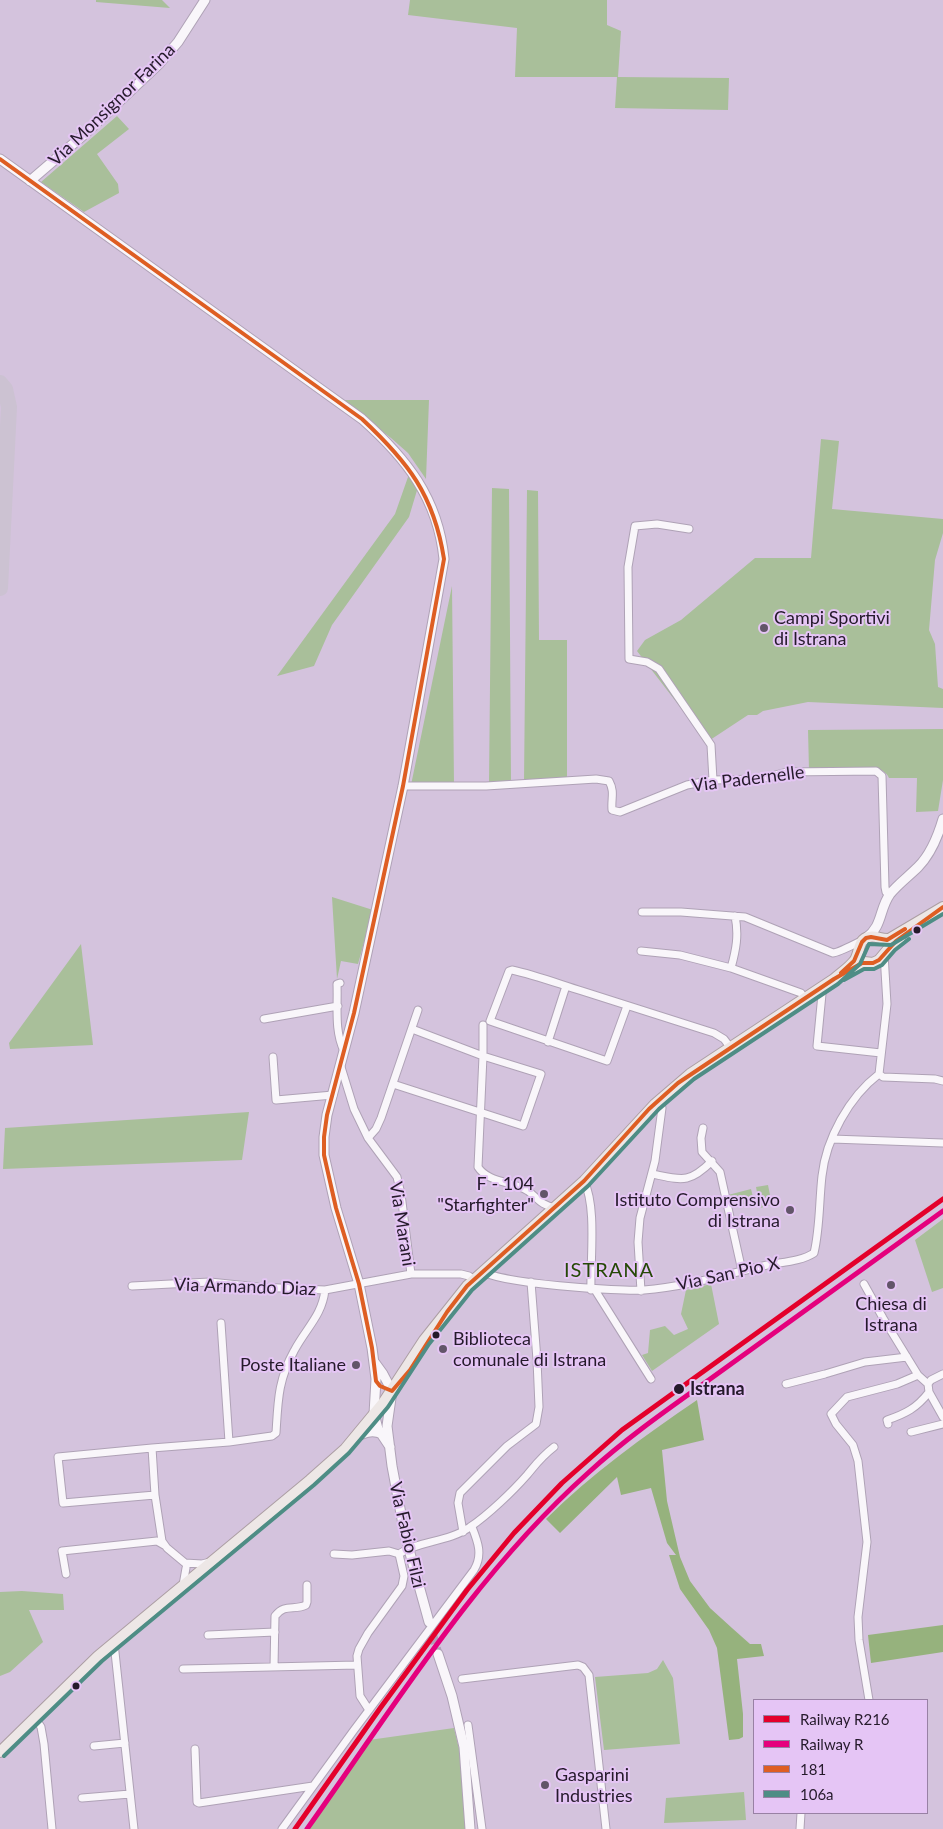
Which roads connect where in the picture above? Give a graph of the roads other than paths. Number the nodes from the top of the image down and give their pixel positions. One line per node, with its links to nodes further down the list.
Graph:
1 (205, 0): 3 (main road, Via Monsignor Farina)
2 (0, 159): 3 (main road)
3 (30, 181): 6 (main road)
4 (688, 529): 5 (street)
5 (713, 780): 6 (street, Via Padernelle); 9 (street, Via Padernelle)
6 (403, 786): 35 (main road)
7 (943, 818): 8 (main road)
8 (940, 839): 9 (main road)
9 (888, 898): 14 (main road); 15 (main road)
10 (943, 907): 12 (main road)
11 (642, 912): 13 (street)
12 (931, 914): 15 (main road); 18 (main road)
13 (736, 916): 16 (street); 20 (street)
14 (865, 939): 15 (main road); 16 (main road)
15 (880, 939): 18 (main road)
16 (856, 949): 19 (main road); 22 (main road)
17 (641, 951): 20 (street)
18 (885, 953): 19 (main road); 21 (street)
19 (869, 962): 21 (street); 22 (main road)
20 (731, 968): 26 (street)
21 (885, 977): 36 (street)
22 (834, 979): 25 (main road)
23 (340, 983): 27 (street)
24 (566, 986): 28 (street); 33 (street); 33 (street)
25 (819, 990): 26 (main road); 36 (street)
26 (805, 999): 34 (main road)
27 (338, 1006): 30 (street); 35 (street)
28 (627, 1006): 33 (street); 34 (street)
29 (418, 1010): 32 (street)
30 (264, 1020)
31 (483, 1025): 37 (street)
32 (412, 1029): 37 (street); 42 (street)
33 (548, 1042)
34 (730, 1048): 44 (main road)
35 (344, 1051): 39 (main road)
36 (881, 1053): 40 (street)
37 (483, 1056): 45 (street); 45 (street)
38 (273, 1057): 43 (street)
39 (341, 1067): 43 (main road); 47 (street, Via Marani)
40 (879, 1074): 41 (street); 48 (street)
41 (943, 1082)
42 (393, 1084): 45 (street); 47 (street)
43 (333, 1095): 60 (main road)
44 (660, 1099): 51 (street); 52 (main road)
45 (481, 1112): 53 (street)
46 (704, 1128): 50 (street)
47 (368, 1138): 57 (street, Via Marani)
48 (832, 1139): 49 (street); 56 (street, Via San Pio X)
49 (943, 1143)
50 (712, 1161): 51 (street); 56 (street)
51 (652, 1174): 65 (street)
52 (584, 1181): 54 (main road); 64 (street)
53 (536, 1199): 54 (street); 55 (street)
54 (554, 1208): 55 (main road)
55 (542, 1219): 58 (main road)
56 (742, 1271): 65 (street, Via San Pio X)
57 (411, 1274): 58 (street, Via San Pio X); 60 (street, Via Armando Diaz)
58 (478, 1275): 59 (street, Via San Pio X); 66 (main road)
59 (531, 1282): 64 (street, Via San Pio X); 90 (street)
60 (359, 1284): 63 (street, Via Armando Diaz); 69 (main road)
61 (864, 1284): 68 (street)
62 (132, 1286): 63 (street, Via Armando Diaz)
63 (325, 1290): 85 (street)
64 (593, 1290): 65 (street, Via San Pio X); 74 (street)
65 (641, 1291)
66 (454, 1302): 70 (main road); 77 (main road)
67 (221, 1323): 85 (street)
68 (906, 1357): 72 (street); 75 (street)
69 (378, 1366): 70 (main road); 73 (main road); 77 (main road)
70 (405, 1370): 77 (main road)
71 (943, 1374): 76 (street)
72 (918, 1375): 76 (street); 110 (street)
73 (376, 1379): 77 (main road); 78 (main road)
74 (651, 1379)
75 (786, 1384)
76 (928, 1388): 79 (street); 80 (street)
77 (392, 1391): 78 (main road); 82 (main road, Via Fabio Filzi)
78 (374, 1414): 82 (main road); 84 (main road)
79 (943, 1417)
80 (888, 1424)
81 (943, 1424): 83 (street)
82 (385, 1431): 84 (main road); 92 (main road, Via Fabio Filzi)
83 (911, 1432)
84 (354, 1439): 95 (main road)
85 (229, 1442): 87 (street)
86 (554, 1447): 89 (street)
87 (152, 1448): 88 (street); 88 (street)
88 (155, 1495): 91 (street)
89 (472, 1526): 90 (street); 111 (street)
90 (463, 1532): 92 (street)
91 (164, 1545): 96 (street); 97 (street)
92 (408, 1549): 94 (street); 101 (main road, Via Fabio Filzi)
93 (334, 1554): 94 (street)
94 (398, 1554): 106 (street)
95 (214, 1560): 96 (street); 98 (main road)
96 (186, 1564): 98 (street); 100 (street)
97 (66, 1574)
98 (194, 1576): 100 (main road)
99 (307, 1585): 102 (street)
100 (182, 1586): 104 (main road)
101 (429, 1622)
102 (275, 1632): 103 (street); 107 (street)
103 (208, 1635)
104 (114, 1642): 112 (main road); 114 (street)
105 (438, 1654): 125 (main road)
106 (357, 1665): 107 (street); 111 (street)
107 (274, 1667): 108 (street)
108 (183, 1669)
109 (462, 1678): 127 (street)
110 (869, 1699)
111 (369, 1710): 118 (street)
112 (35, 1718): 117 (main road); 122 (street)
113 (468, 1725): 126 (street)
114 (125, 1743): 115 (street); 119 (street)
115 (94, 1746)
116 (196, 1749): 118 (street)
117 (0, 1752)
118 (314, 1786): 124 (street)
119 (130, 1794): 120 (street); 123 (street)
120 (82, 1798)
121 (800, 1814): 128 (street)
122 (52, 1829)
123 (134, 1829)
124 (282, 1829)
125 (470, 1829)
126 (482, 1829)
127 (606, 1829)
128 (800, 1829)

